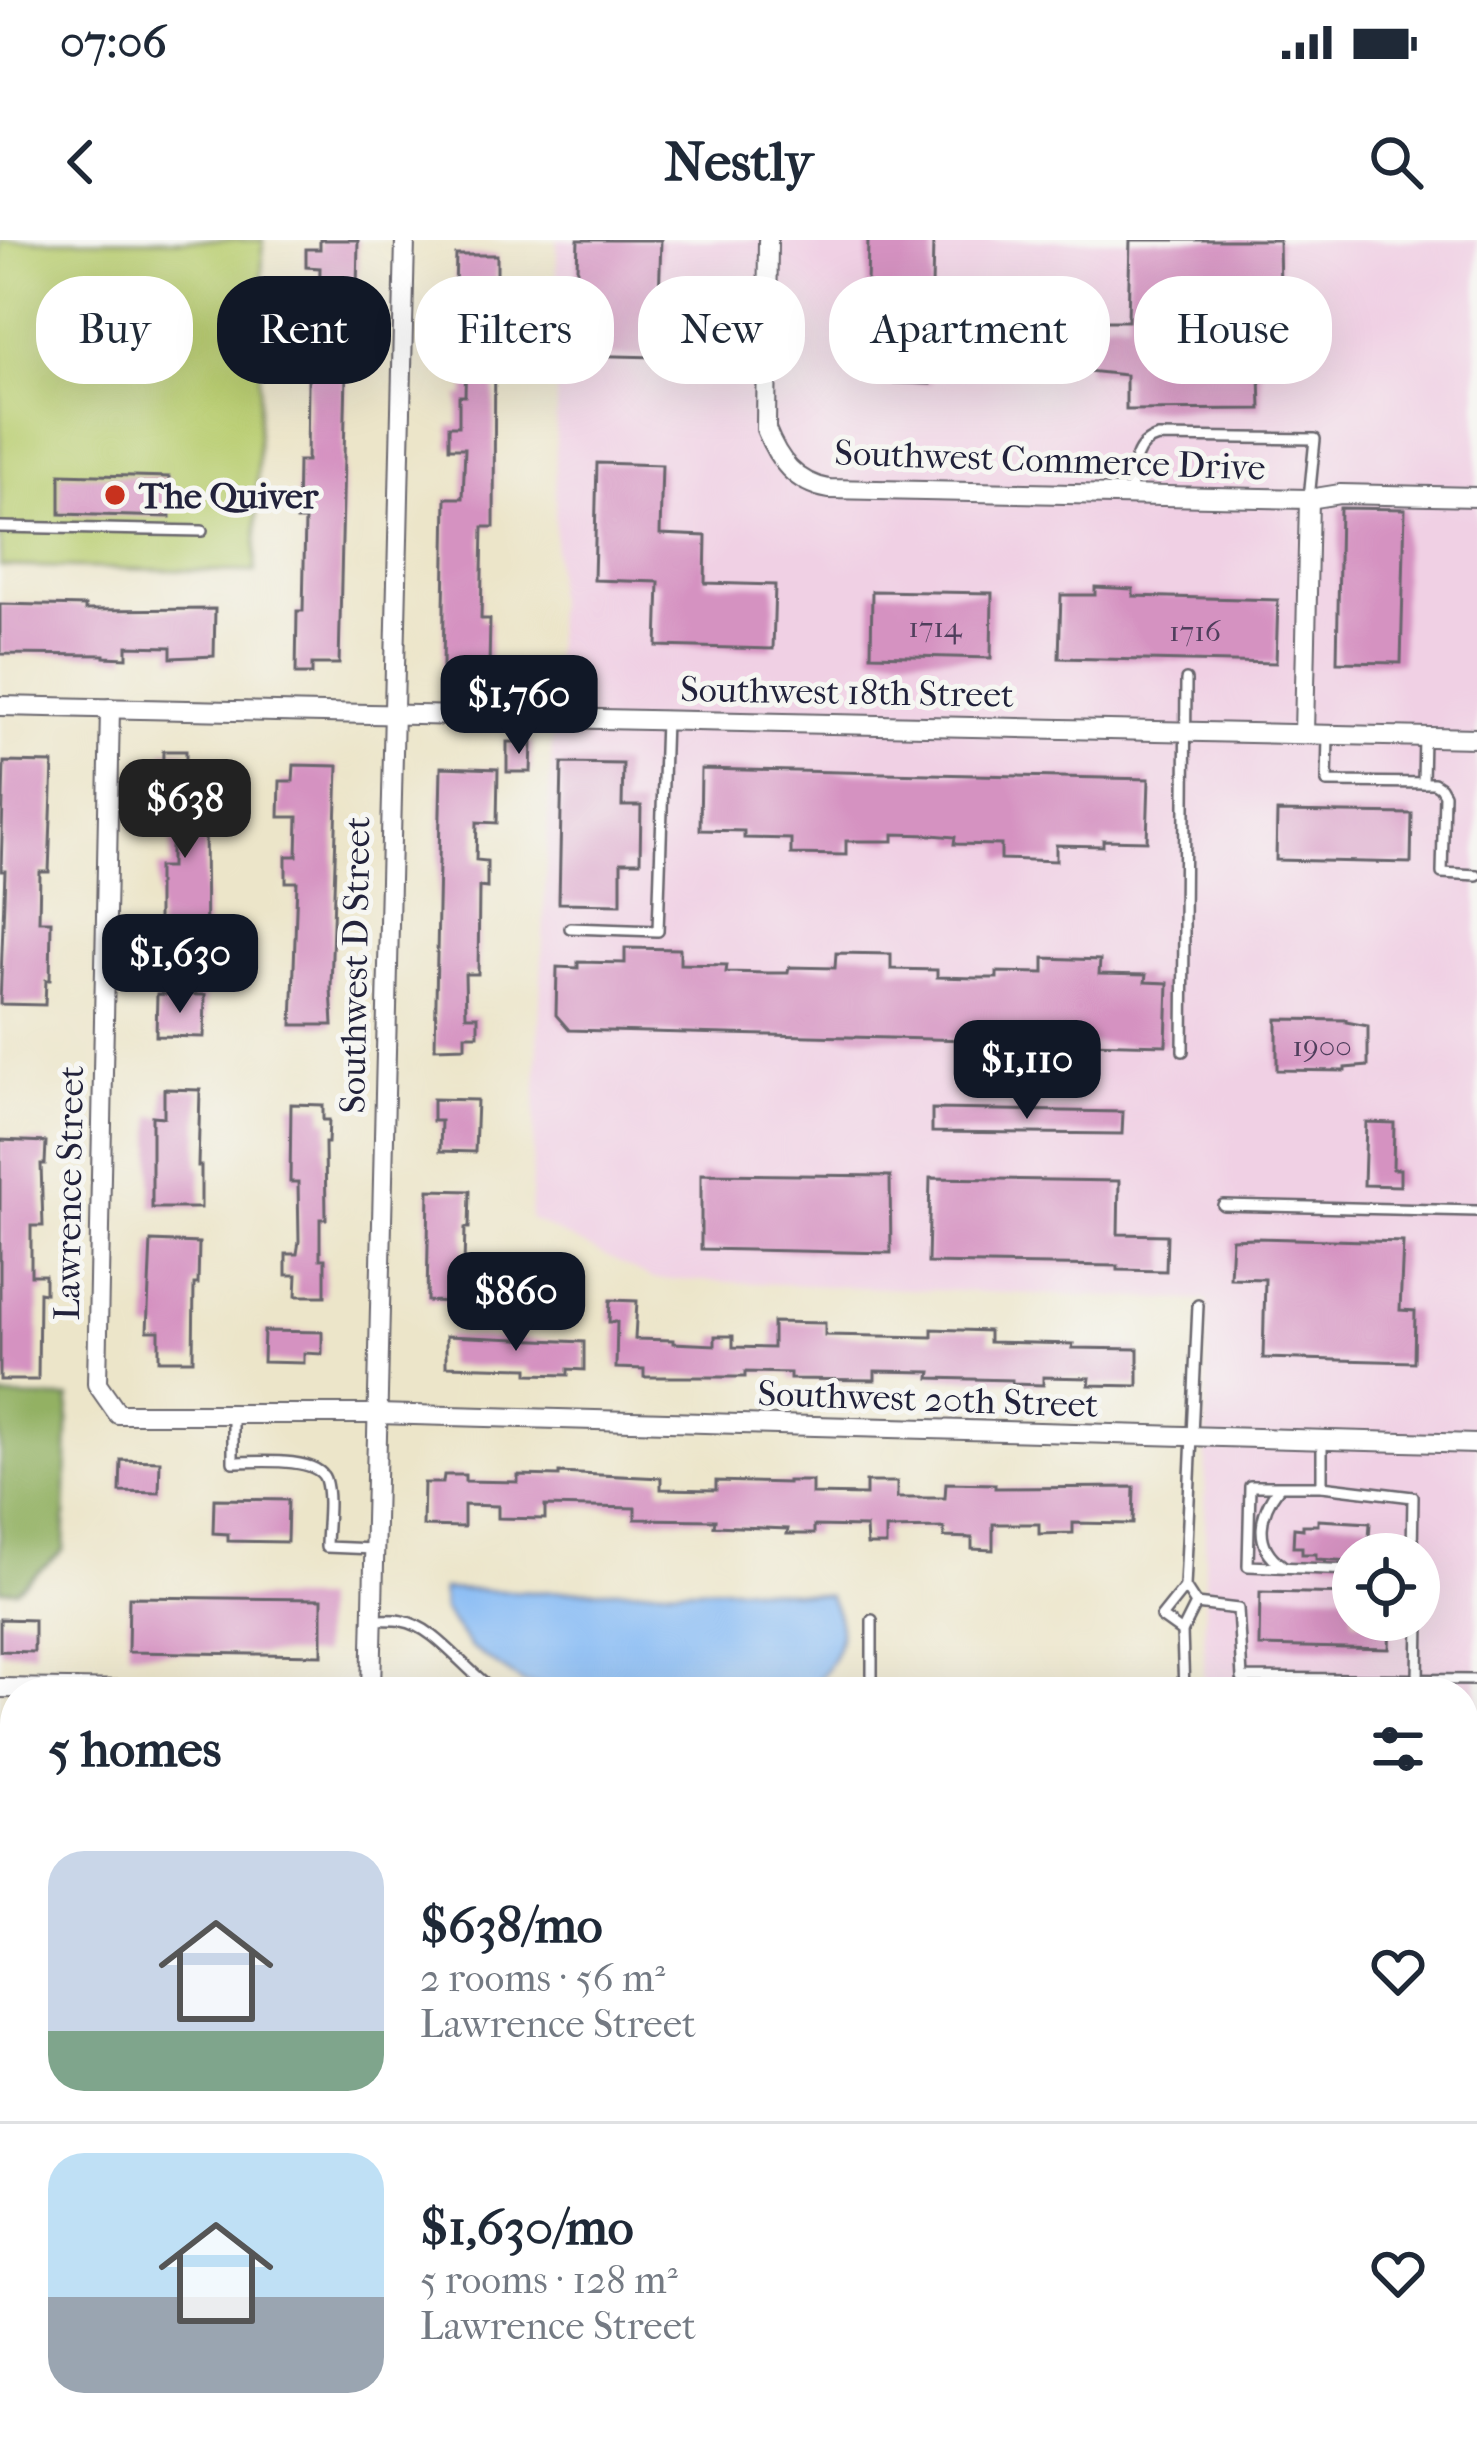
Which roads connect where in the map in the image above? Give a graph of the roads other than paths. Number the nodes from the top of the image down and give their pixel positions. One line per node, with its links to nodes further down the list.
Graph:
1 (405, 240): 11 (street, Southwest D Street)
2 (768, 240): 3 (street, Southwest Commerce Drive)
3 (1131, 495): 5 (street, Southwest Commerce Drive); 5 (lane)
4 (1477, 496): 5 (street, Southwest Commerce Drive)
5 (1310, 499): 14 (street)
6 (0, 527): 7 (lane)
7 (202, 531)
8 (1186, 680): 13 (lane)
9 (0, 706): 10 (street, Southwest 18th Street)
10 (110, 708): 11 (street, Southwest 18th Street); 25 (street, Lawrence Street)
11 (393, 715): 12 (street, Southwest 18th Street); 26 (street, Southwest D Street)
12 (665, 720): 13 (street, Southwest 18th Street); 20 (lane)
13 (1187, 732): 14 (street, Southwest 18th Street); 21 (lane)
14 (1304, 734): 15 (street, Southwest 18th Street)
15 (1328, 735): 16 (street, Southwest 18th Street); 18 (lane)
16 (1424, 736): 17 (street, Southwest 18th Street); 18 (lane)
17 (1477, 738)
18 (1423, 783): 19 (lane)
19 (1477, 874)
20 (571, 928)
21 (1183, 1051)
22 (1223, 1205): 23 (lane)
23 (1477, 1210)
24 (1198, 1304): 27 (lane)
25 (233, 1414): 26 (street, Lawrence Street); 33 (lane)
26 (377, 1414): 27 (street, Southwest 20th Street); 33 (street, Southwest D Street)
27 (1190, 1439): 28 (street, Southwest 20th Street); 36 (lane)
28 (1322, 1442): 29 (street, Southwest 20th Street); 31 (lane)
29 (1477, 1444)
30 (1280, 1486): 31 (lane); 34 (lane); 34 (lane)
31 (1322, 1486): 32 (lane)
32 (1412, 1533)
33 (374, 1549): 38 (street, Southwest D Street)
34 (1287, 1568): 35 (lane)
35 (1332, 1569)
36 (1185, 1587): 37 (lane); 40 (lane)
37 (1196, 1604): 40 (lane); 46 (lane)
38 (372, 1620): 42 (street, Southwest D Street); 43 (lane)
39 (872, 1620): 44 (lane)
40 (1183, 1632): 45 (lane)
41 (1418, 1641): 47 (lane)
42 (371, 1677)
43 (476, 1677)
44 (872, 1677)
45 (1184, 1677)
46 (1242, 1677)
47 (1418, 1677)

